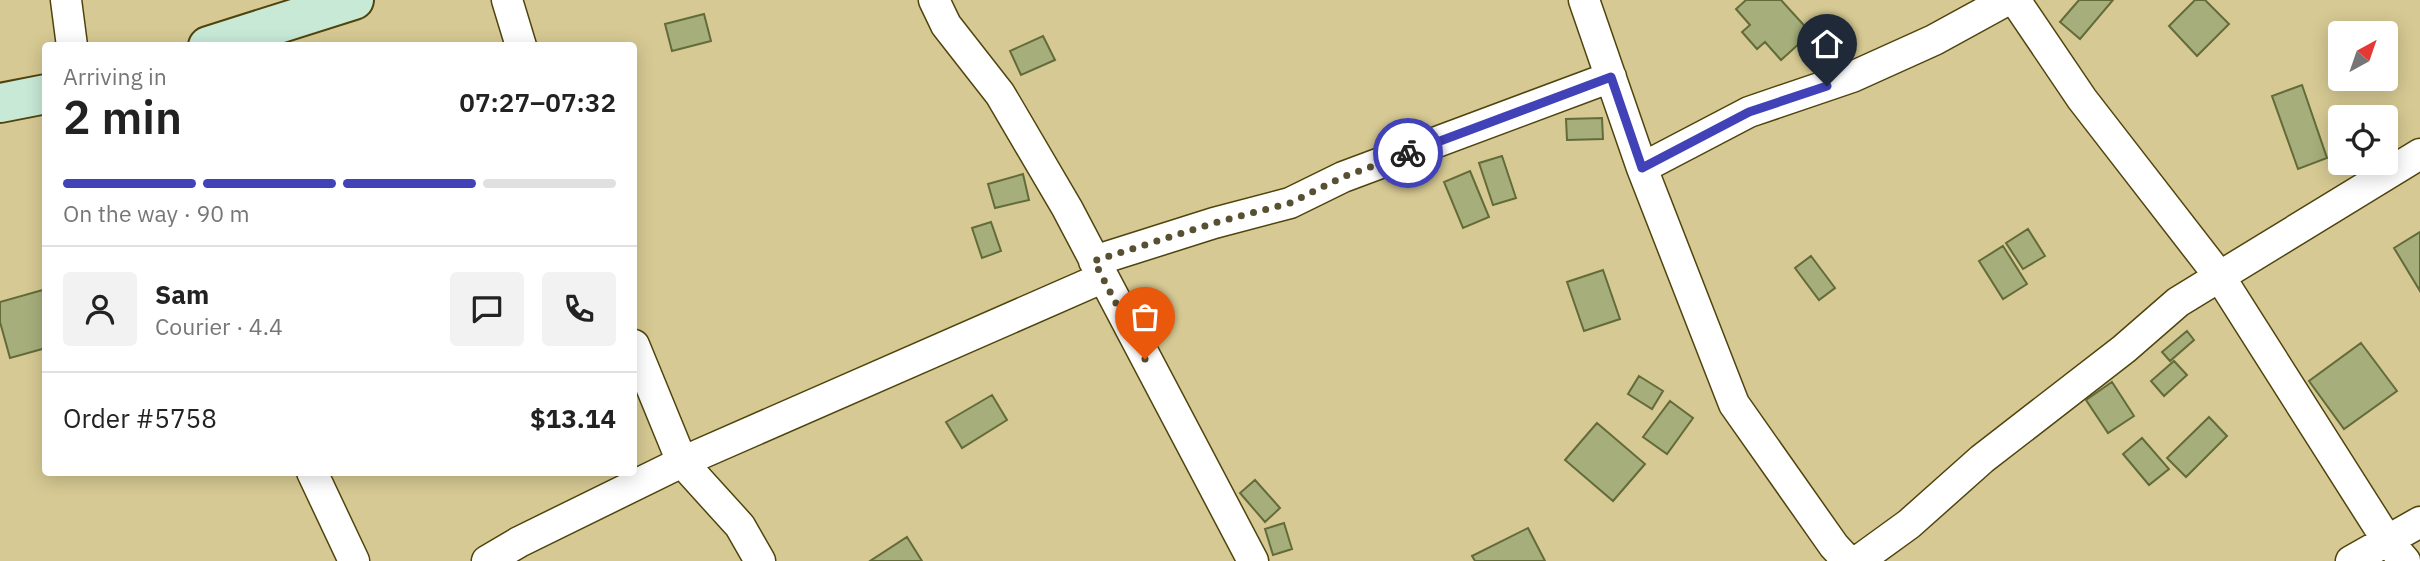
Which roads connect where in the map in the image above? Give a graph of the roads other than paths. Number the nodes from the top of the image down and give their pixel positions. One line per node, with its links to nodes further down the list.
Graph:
1 (66, 0): 8 (street)
2 (507, 0): 10 (street)
3 (934, 0): 16 (street)
4 (1584, 0): 11 (street)
5 (2007, 0): 15 (street)
6 (2014, 0): 17 (street)
7 (345, 1): 9 (street)
8 (71, 42)
9 (220, 42)
10 (521, 42)
11 (1611, 77): 15 (street); 16 (street)
12 (42, 94): 13 (street)
13 (0, 103)
14 (2420, 154): 17 (street)
15 (1642, 168): 23 (street)
16 (1098, 270): 19 (street); 27 (street)
17 (2220, 276): 22 (street); 23 (street)
18 (637, 352): 19 (street)
19 (682, 462): 24 (street); 26 (street)
20 (314, 476): 25 (street)
21 (2420, 522): 22 (street)
22 (2396, 551): 28 (street)
23 (1839, 557)
24 (490, 560)
25 (354, 561)
26 (760, 561)
27 (1253, 561)
28 (2351, 561)

